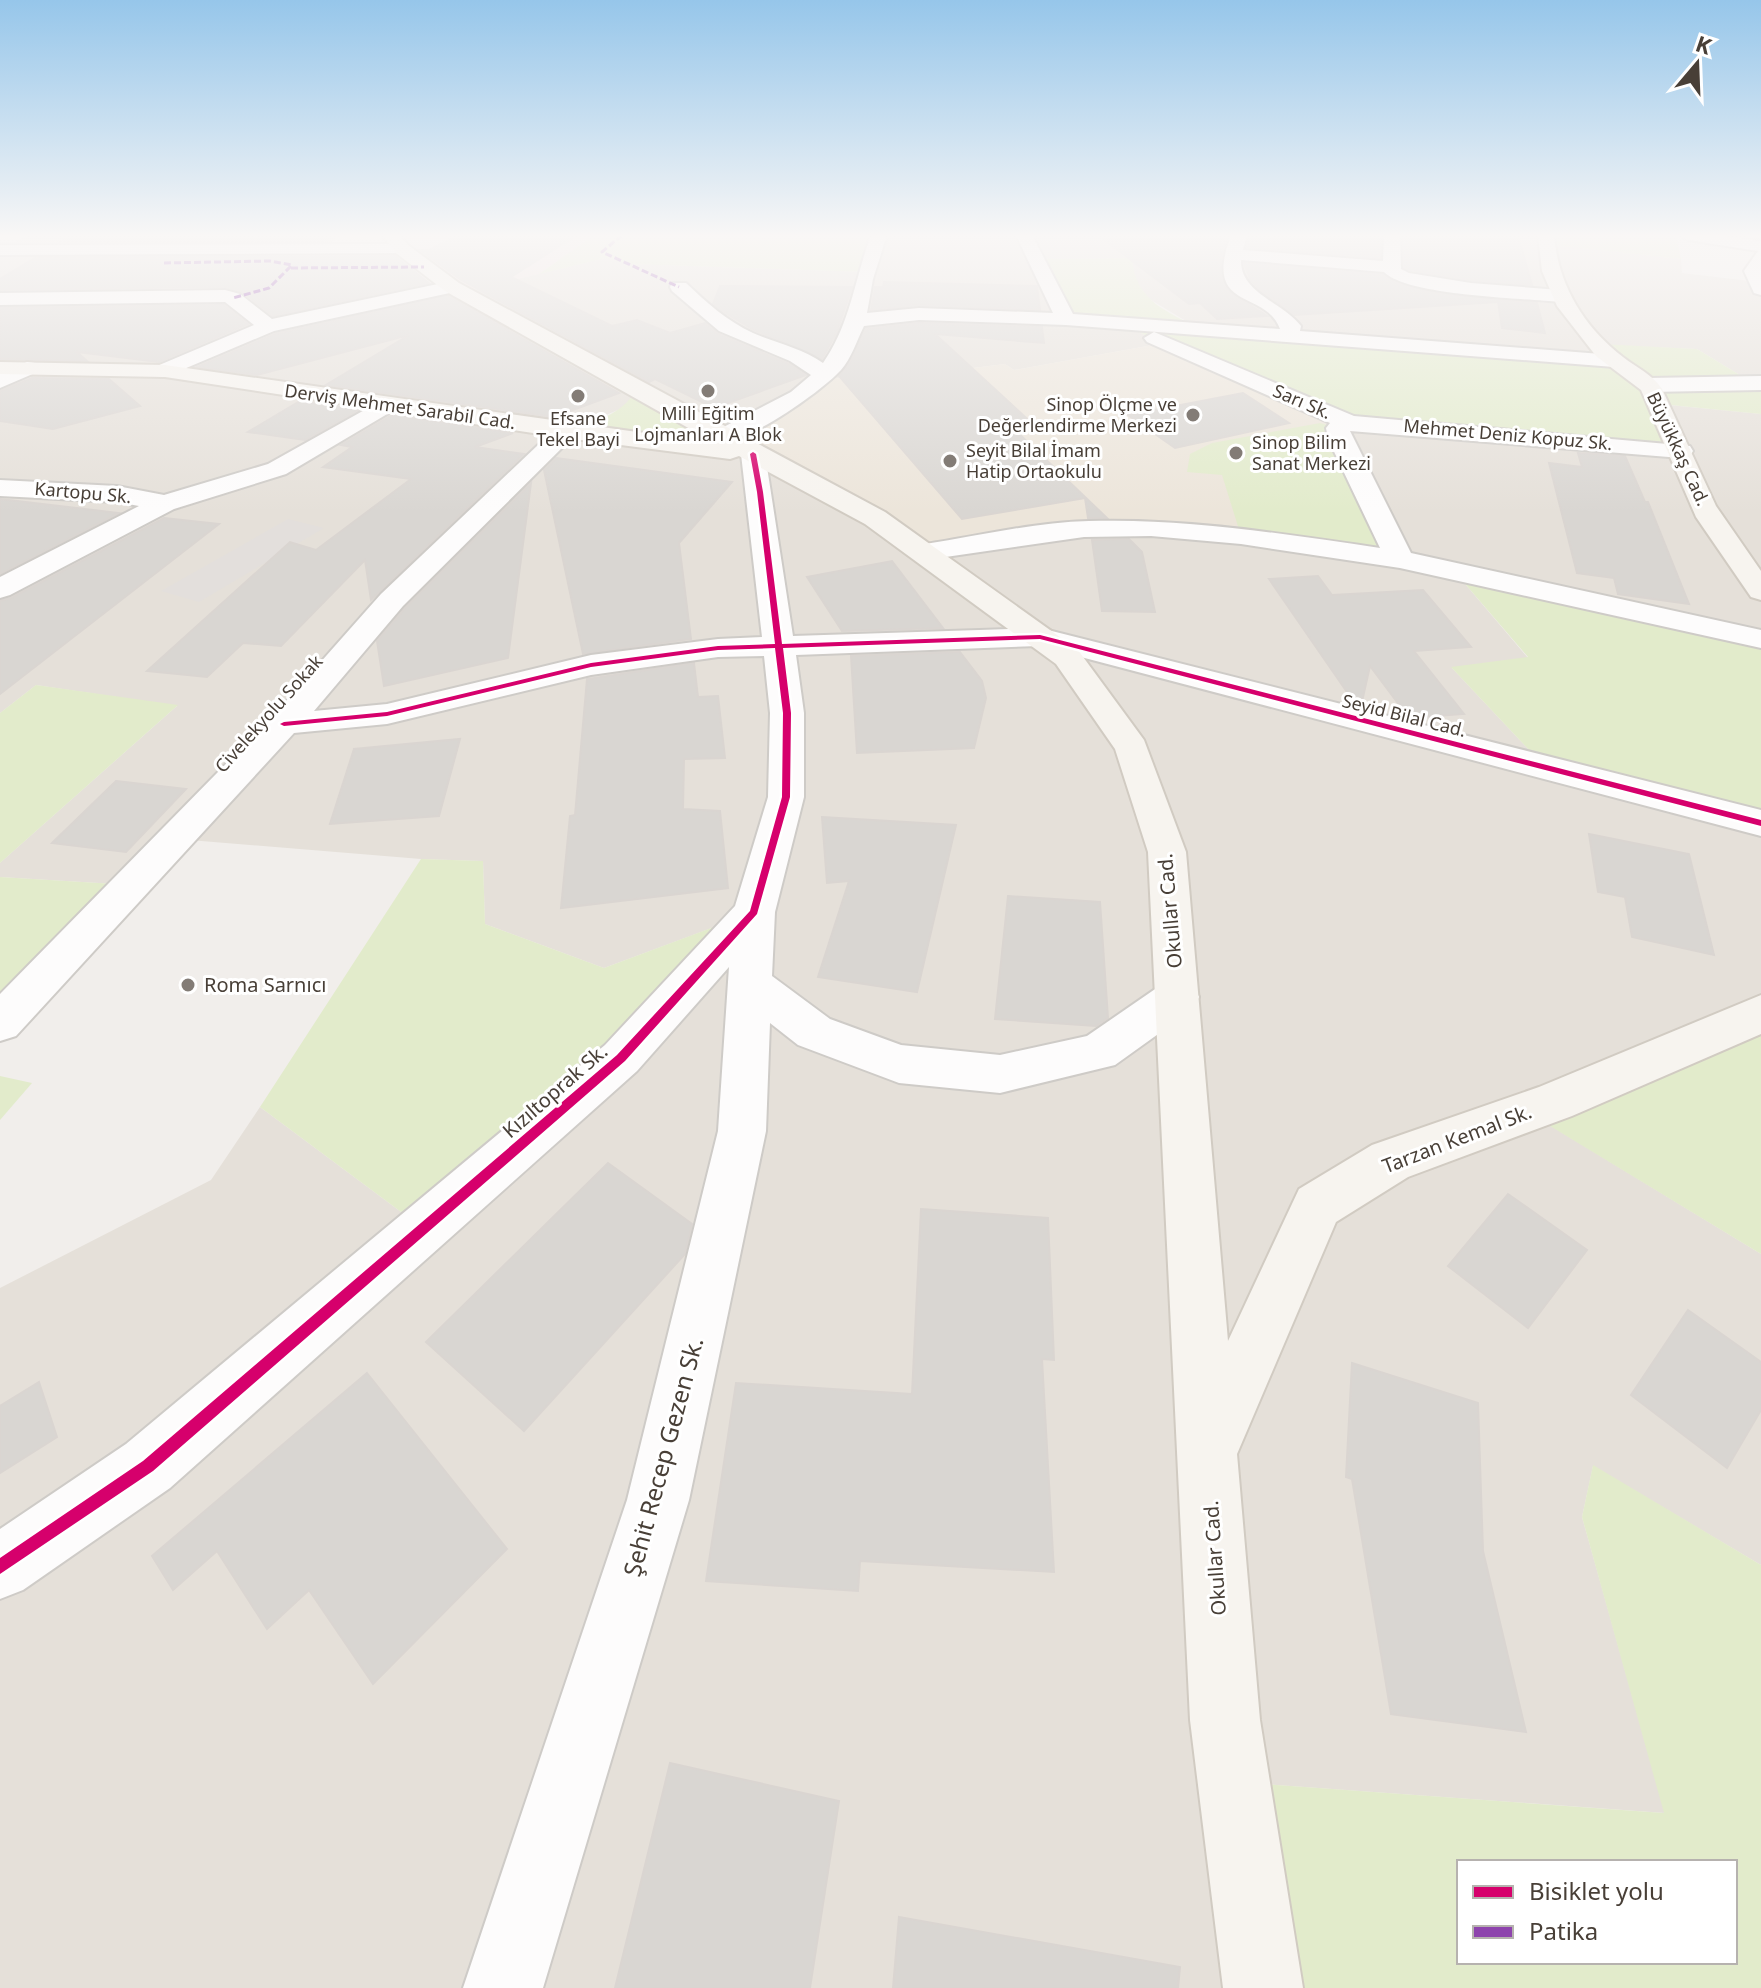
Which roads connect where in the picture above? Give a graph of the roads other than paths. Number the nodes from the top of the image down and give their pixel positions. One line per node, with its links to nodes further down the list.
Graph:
1 (264, 328): 13 (street)
2 (512, 328): 18 (main road, Okullar Cad.)
3 (728, 328): 14 (street)
4 (853, 328): 14 (street)
5 (1128, 328): 20 (street, Sarı Sk.)
6 (1160, 328): 9 (street)
7 (1291, 328): 9 (street)
8 (1584, 328): 10 (main road, Büyükkaş Cad.)
9 (1288, 337): 10 (street)
10 (1614, 361): 17 (main road, Büyükkaş Cad.)
11 (0, 368): 12 (main road, Derviş Mehmet Sarabil Cad.)
12 (27, 368): 13 (main road, Derviş Mehmet Sarabil Cad.); 15 (street)
13 (165, 371): 19 (main road, Derviş Mehmet Sarabil Cad.)
14 (824, 376): 22 (street)
15 (0, 381)
16 (1761, 383): 17 (street)
17 (1648, 385): 23 (main road, Büyükkaş Cad.)
18 (621, 401): 21 (main road, Derviş Mehmet Sarabil Cad.); 22 (main road, Okullar Cad.)
19 (386, 405): 21 (main road, Derviş Mehmet Sarabil Cad.); 25 (street)
20 (1350, 423): 23 (street, Mehmet Deniz Kopuz Sk.); 27 (street)
21 (566, 431): 22 (main road); 33 (street, Civelekyolu Sokak)
22 (737, 446): 26 (main road, Okullar Cad.); 32 (street, Kızıltoprak Sk.)
23 (1681, 451): 28 (main road, Büyükkaş Cad.)
24 (0, 488): 25 (street, Kartopu Sk.)
25 (165, 503): 29 (street)
26 (925, 552): 27 (street); 30 (main road, Okullar Cad.)
27 (1400, 559): 31 (street)
28 (1756, 579)
29 (0, 589)
30 (1040, 637): 32 (street, Seyid Bilal Cad.); 34 (street, Seyid Bilal Cad.); 37 (main road, Okullar Cad.)
31 (1761, 639)
32 (779, 647): 33 (street, Seyid Bilal Cad.); 35 (street, Kızıltoprak Sk.)
33 (284, 724): 39 (street, Civelekyolu Sokak)
34 (1761, 823)
35 (754, 912): 36 (street, Şehit Recep Gezen Sk.); 41 (street, Kızıltoprak Sk.)
36 (750, 983): 37 (street); 42 (street, Şehit Recep Gezen Sk.)
37 (1177, 997): 40 (main road, Okullar Cad.)
38 (1761, 1013): 40 (main road, Tarzan Kemal Sk.)
39 (0, 1023)
40 (1207, 1452): 43 (main road, Okullar Cad.)
41 (0, 1567)
42 (503, 1988)
43 (1263, 1988)

